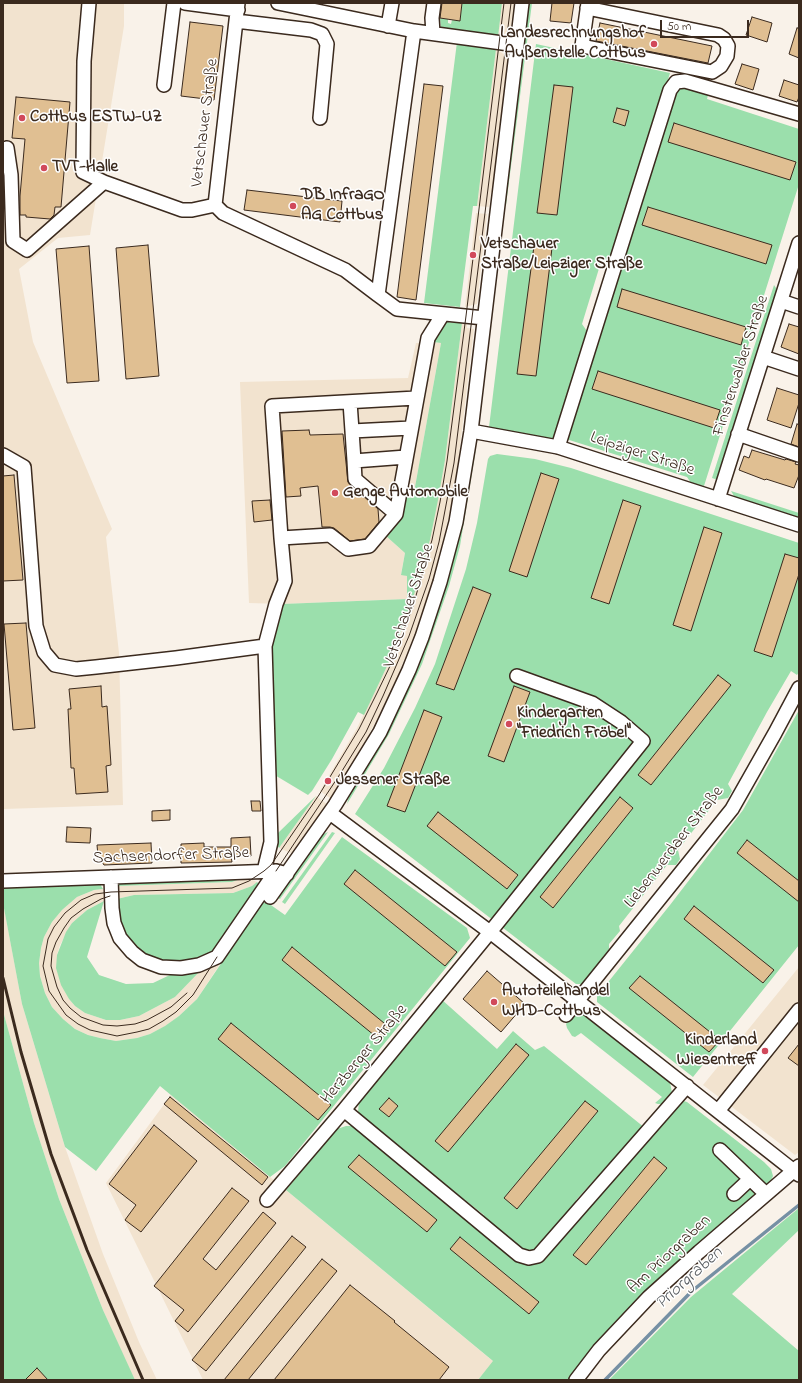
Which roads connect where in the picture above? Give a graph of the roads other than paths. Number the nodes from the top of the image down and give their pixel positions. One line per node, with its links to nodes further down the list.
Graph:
1 (89, 3): 18 (street)
2 (174, 3): 14 (street)
3 (185, 3): 9 (street)
4 (278, 3): 10 (street)
5 (392, 3): 10 (street)
6 (434, 3): 12 (street)
7 (522, 3): 13 (street, Vetschauer Straße)
8 (588, 6): 8 (street)
9 (237, 11): 16 (street); 19 (street, Vetschauer Straße)
10 (388, 26): 11 (street)
11 (414, 31): 12 (street); 21 (street)
12 (433, 33): 13 (street)
13 (517, 45): 25 (street, Vetschauer Straße)
14 (164, 85)
15 (799, 114): 34 (street)
16 (320, 118)
17 (7, 148): 18 (street)
18 (104, 182): 19 (street)
19 (215, 205): 21 (street, Vetschauer Straße)
20 (799, 243): 22 (street, Finsterwalder Straße)
21 (378, 295): 24 (street, Vetschauer Straße)
22 (781, 301): 23 (street); 26 (street, Finsterwalder Straße)
23 (799, 307)
24 (443, 314): 25 (street, Vetschauer Straße); 28 (street)
25 (484, 318): 32 (street, Vetschauer Straße)
26 (763, 357): 27 (street); 33 (street, Finsterwalder Straße)
27 (799, 369)
28 (416, 398): 29 (street); 30 (street)
29 (350, 402): 31 (street); 42 (street, Sachsendorfer Straße)
30 (411, 428): 31 (street); 37 (street)
31 (352, 430): 38 (street)
32 (471, 431): 34 (street, Leipziger Straße); 46 (street, Vetschauer Straße)
33 (738, 434): 36 (street); 39 (street, Finsterwalder Straße)
34 (558, 447): 39 (street, Leipziger Straße)
35 (3, 455): 43 (street)
36 (799, 455)
37 (406, 458): 38 (street); 40 (street)
38 (354, 461): 40 (street)
39 (718, 499): 41 (street, Leipziger Straße)
40 (396, 514): 42 (street)
41 (799, 524)
42 (281, 538): 43 (street, Sachsendorfer Straße)
43 (265, 646): 47 (street, Sachsendorfer Straße)
44 (518, 676): 51 (street)
45 (799, 688): 52 (street, Liebenwerdaer Straße)
46 (330, 813): 47 (street, Vetschauer Straße); 51 (street)
47 (276, 872): 48 (street, Sachsendorfer Straße); 48 (street); 50 (street, Vetschauer Straße)
48 (111, 877): 49 (street, Sachsendorfer Straße)
49 (3, 881)
50 (270, 897)
51 (490, 932): 52 (street); 56 (street, Herzberger Straße)
52 (576, 1000): 54 (street, Liebenwerdaer Straße); 55 (street)
53 (799, 1010): 57 (street)
54 (566, 1014)
55 (687, 1086): 56 (street); 57 (street)
56 (346, 1103): 63 (street, Herzberger Straße)
57 (718, 1111): 59 (street)
58 (720, 1150): 60 (street)
59 (797, 1170): 62 (street, Am Priorgraben)
60 (750, 1178): 61 (street); 62 (street)
61 (734, 1194)
62 (766, 1194): 64 (street, Am Priorgraben)
63 (267, 1200)
64 (576, 1380)

